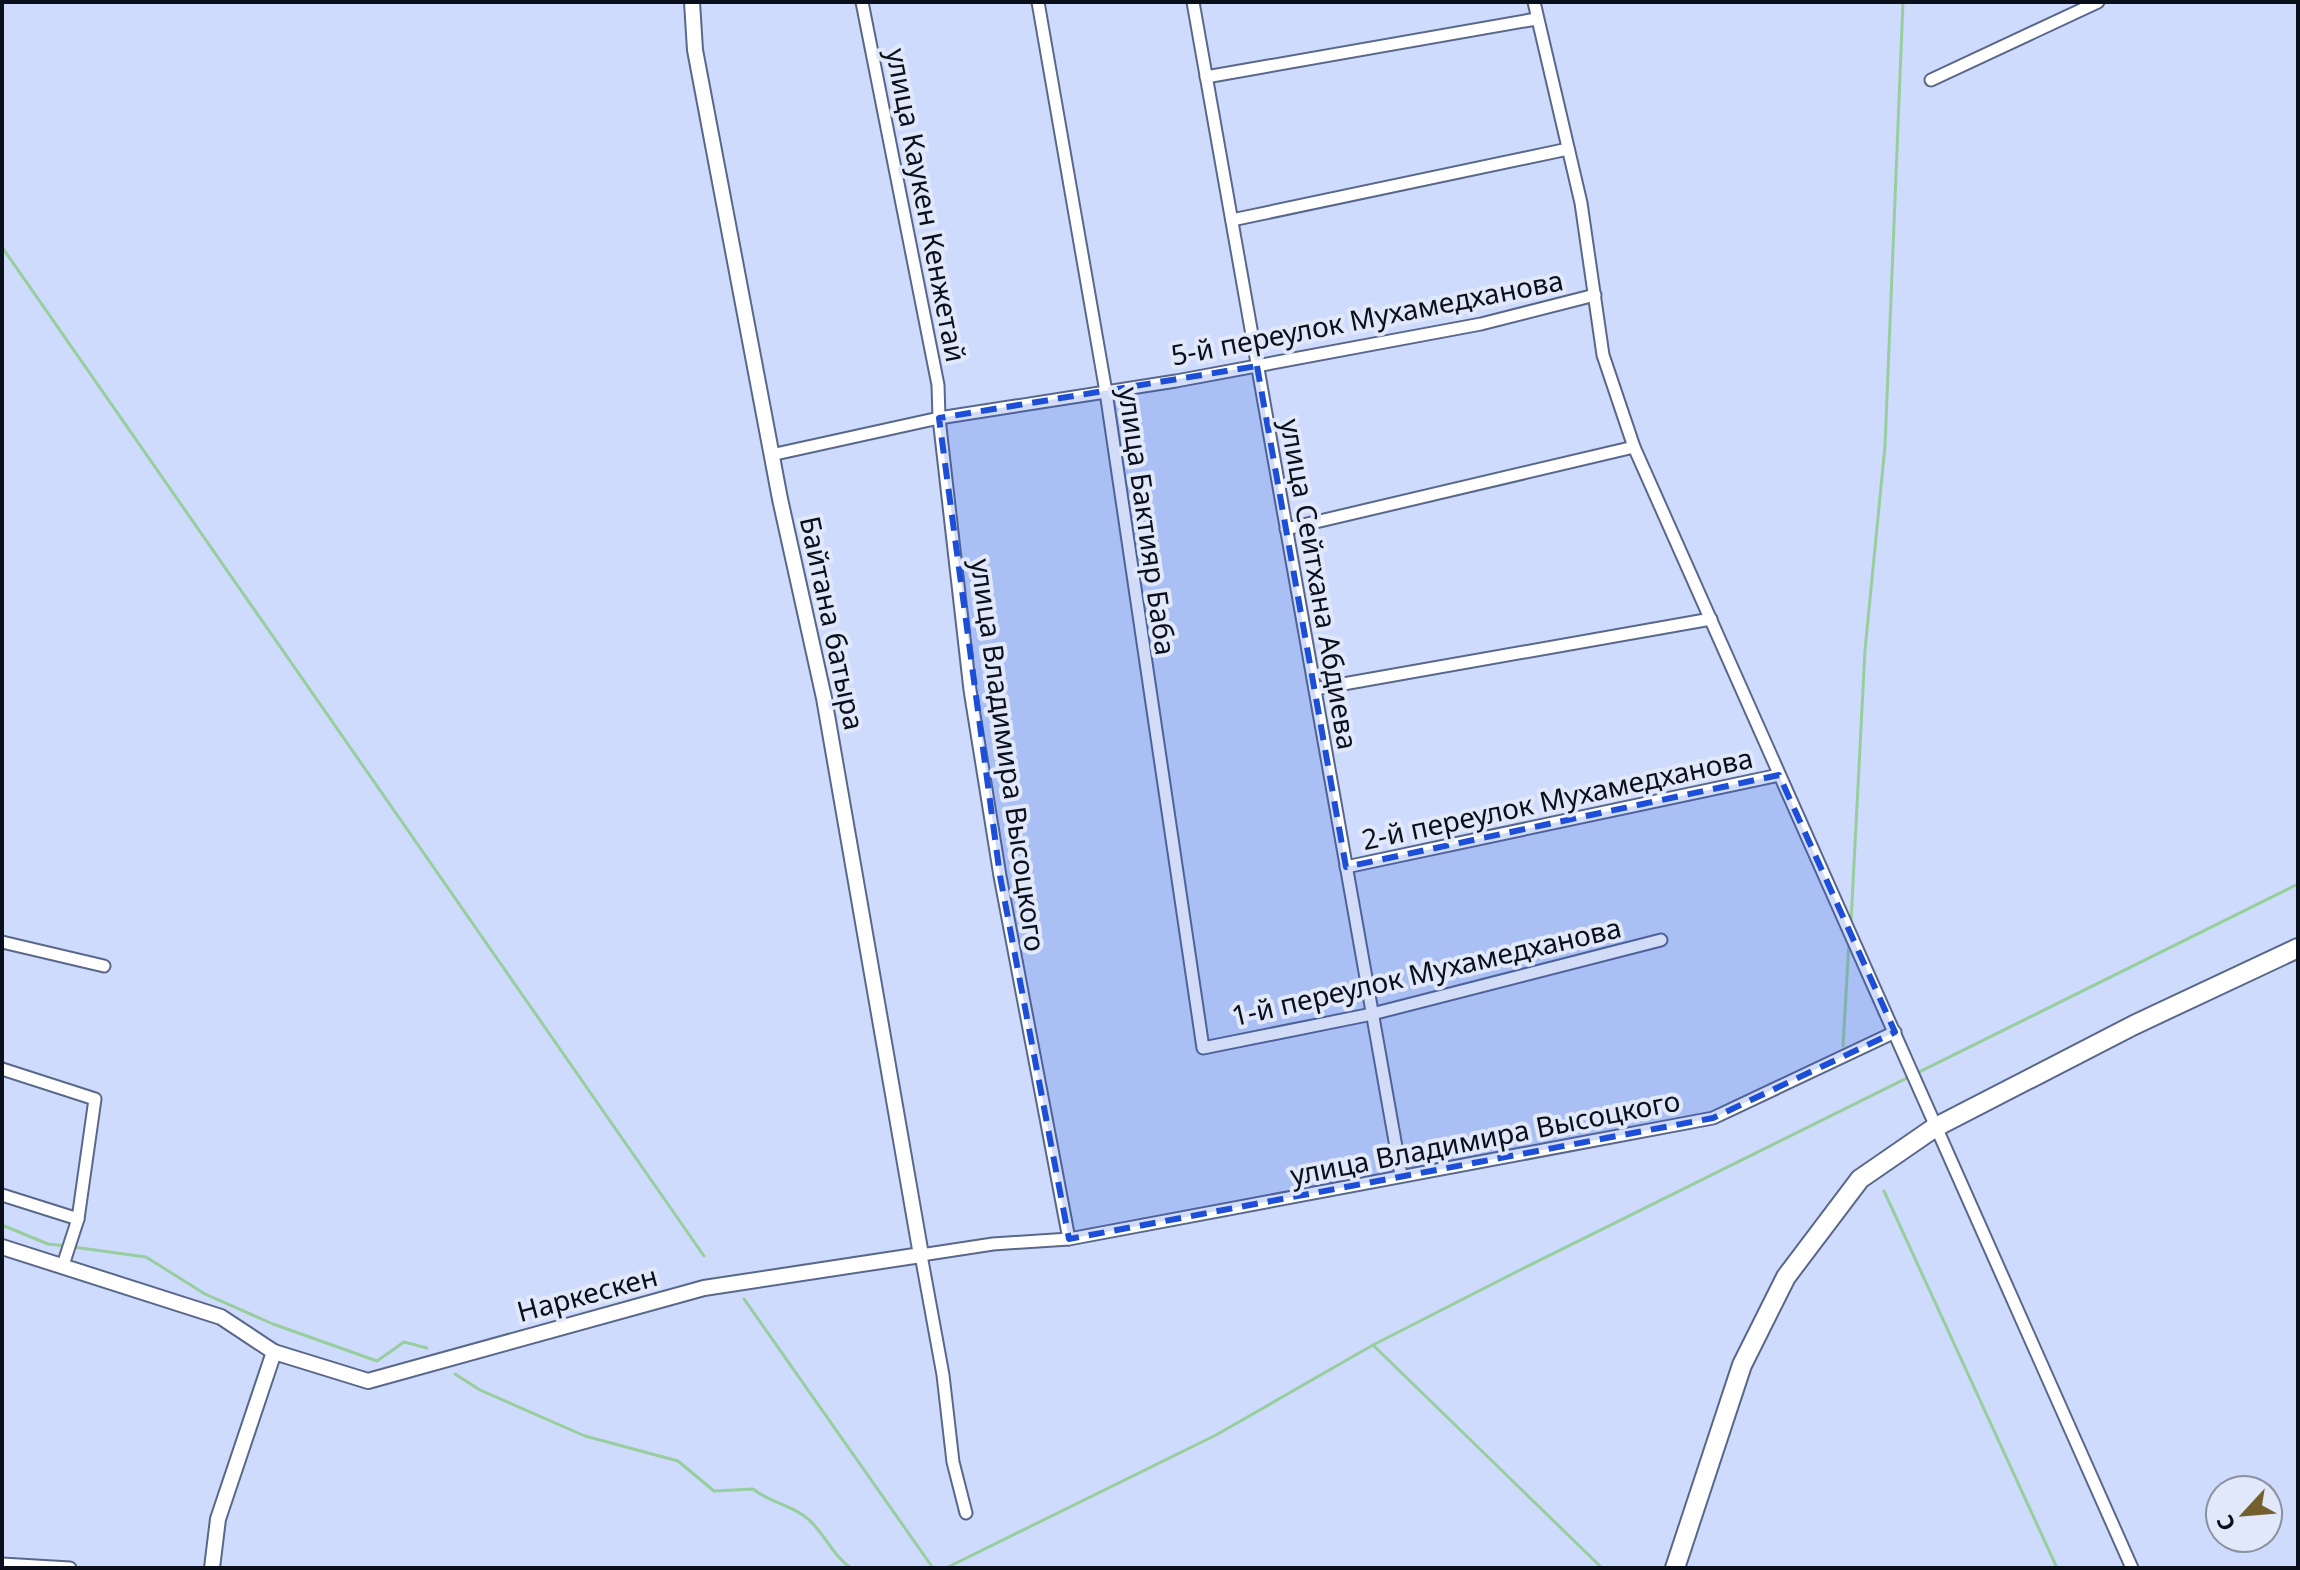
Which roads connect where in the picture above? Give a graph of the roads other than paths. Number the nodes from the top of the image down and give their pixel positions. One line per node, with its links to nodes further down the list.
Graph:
1 (692, 2): 17 (street, Байтана батыра)
2 (862, 2): 15 (street, улица Каукен Кенжетай)
3 (1038, 2): 14 (street, улица Бактияр Баба)
4 (1193, 2): 8 (street, улица Сейтхана Абдиева)
5 (1534, 2): 7 (street)
6 (2098, 2): 9 (street)
7 (1536, 19): 8 (street); 10 (street)
8 (1206, 77): 11 (street, улица Сейтхана Абдиева)
9 (1931, 80)
10 (1568, 149): 11 (street); 12 (street)
11 (1232, 220): 13 (street, улица Сейтхана Абдиева)
12 (1595, 295): 13 (street, 5-й переулок Мухамедханова); 16 (street)
13 (1257, 366): 14 (street, 5-й переулок Мухамедханова); 18 (street, улица Сейтхана Абдиева)
14 (1106, 392): 15 (street, 5-й переулок Мухамедханова); 29 (street, улица Бактияр Баба)
15 (939, 418): 17 (street, 5-й переулок Мухамедханова); 35 (street, улица Владимира Высоцкого)
16 (1634, 447): 18 (street); 19 (street)
17 (771, 455): 37 (street, Байтана батыра)
18 (1286, 529): 20 (street, улица Сейтхана Абдиева)
19 (1711, 619): 20 (street); 21 (street)
20 (1315, 689): 22 (street, улица Сейтхана Абдиева)
21 (1779, 775): 22 (street, 2-й переулок Мухамедханова); 28 (street)
22 (1346, 867): 27 (street, улица Сейтхана Абдиева)
23 (1661, 940): 27 (street, 1-й переулок Мухамедханова)
24 (2, 942): 26 (street)
25 (2298, 948): 31 (main road)
26 (104, 966)
27 (1372, 1014): 29 (street, 1-й переулок Мухамедханова); 32 (street, улица Сейтхана Абдиева)
28 (1895, 1032): 31 (street); 32 (street, улица Владимира Высоцкого)
29 (1203, 1048)
30 (2, 1069): 34 (street)
31 (1934, 1128): 44 (main road); 45 (street)
32 (1401, 1175): 35 (street, улица Владимира Высоцкого)
33 (2, 1195): 34 (street)
34 (76, 1224): 38 (street)
35 (1069, 1239): 37 (street, улица Владимира Высоцкого)
36 (2, 1247): 38 (street, Наркескен)
37 (921, 1255): 39 (street, Наркескен); 40 (street)
38 (63, 1265): 39 (street, Наркескен)
39 (274, 1352): 43 (street)
40 (966, 1513)
41 (2, 1564): 42 (street)
42 (70, 1568)
43 (212, 1568)
44 (1675, 1568)
45 (2132, 1568)

